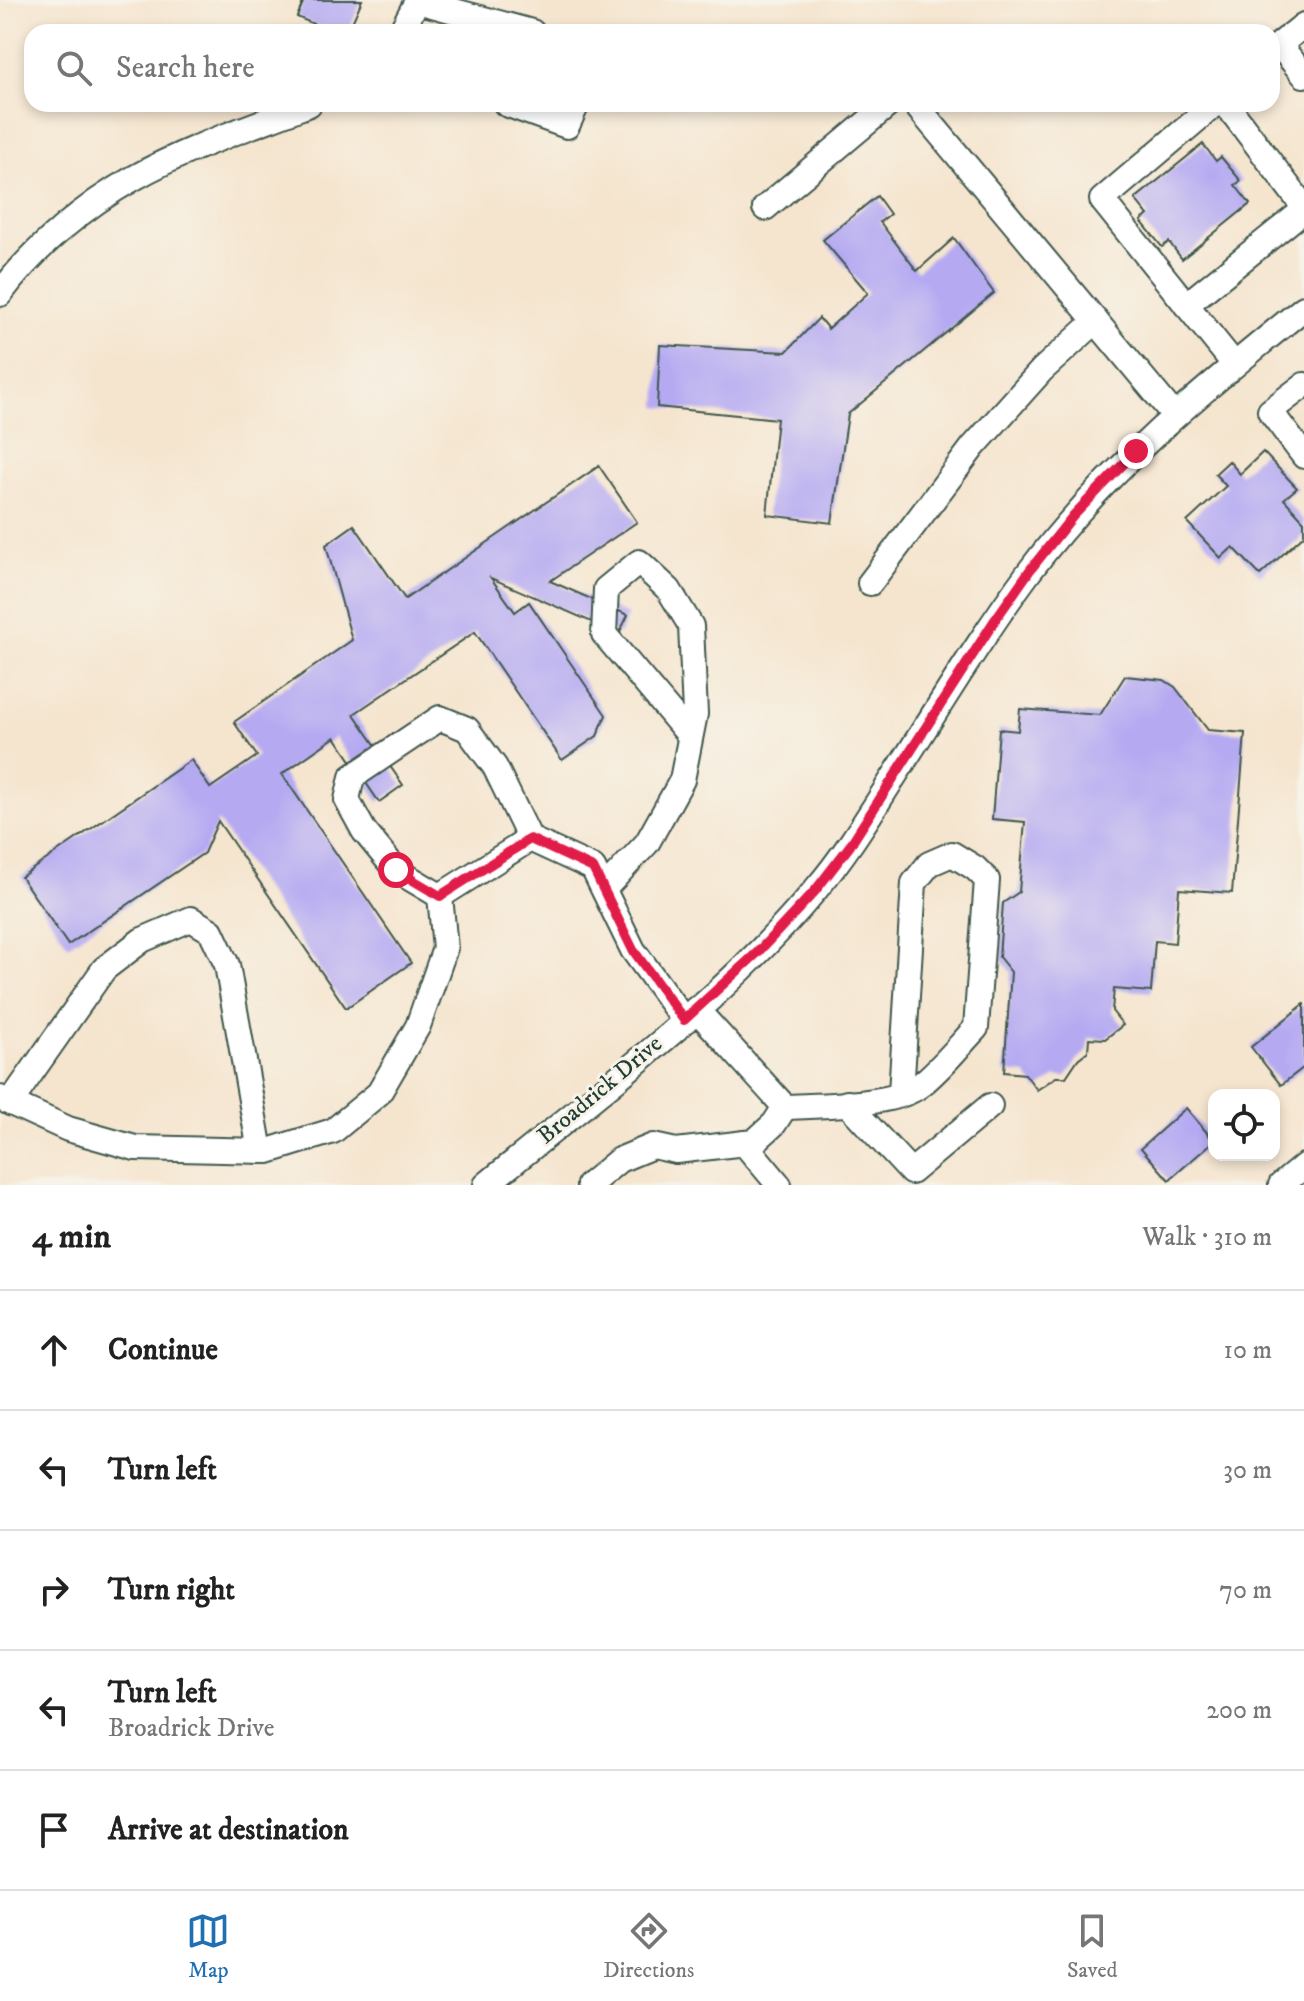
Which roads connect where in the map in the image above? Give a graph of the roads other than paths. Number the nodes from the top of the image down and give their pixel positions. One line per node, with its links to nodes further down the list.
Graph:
1 (405, 24): 2 (street)
2 (502, 24)
3 (1304, 25): 4 (street)
4 (1280, 44)
5 (1280, 46): 6 (street)
6 (1304, 75)
7 (289, 112): 16 (street)
8 (528, 112): 9 (street)
9 (573, 112)
10 (879, 112): 14 (street)
11 (922, 112): 19 (street)
12 (1206, 112): 17 (street)
13 (1232, 112): 15 (street)
14 (765, 208)
15 (1304, 208): 17 (street)
16 (0, 294)
17 (1186, 305): 20 (street)
18 (1304, 308): 20 (street, Broadrick Drive)
19 (1096, 321): 22 (street); 24 (street)
20 (1234, 364): 22 (street, Broadrick Drive)
21 (1304, 385): 23 (street)
22 (1174, 415): 29 (street, Broadrick Drive)
23 (1304, 456)
24 (870, 583)
25 (690, 736): 25 (street); 27 (street)
26 (530, 839): 27 (street); 28 (street); 28 (street)
27 (604, 889): 29 (street)
28 (440, 896): 36 (street)
29 (690, 1015): 34 (street); 38 (street, Broadrick Drive)
30 (901, 1093): 30 (street); 32 (street)
31 (5, 1100): 36 (street); 36 (street)
32 (847, 1103): 33 (street); 34 (street)
33 (990, 1106)
34 (785, 1107): 35 (street)
35 (744, 1143): 39 (street); 40 (street)
36 (260, 1151)
37 (1304, 1166): 41 (street)
38 (486, 1185)
39 (589, 1185)
40 (779, 1185)
41 (1281, 1185)

